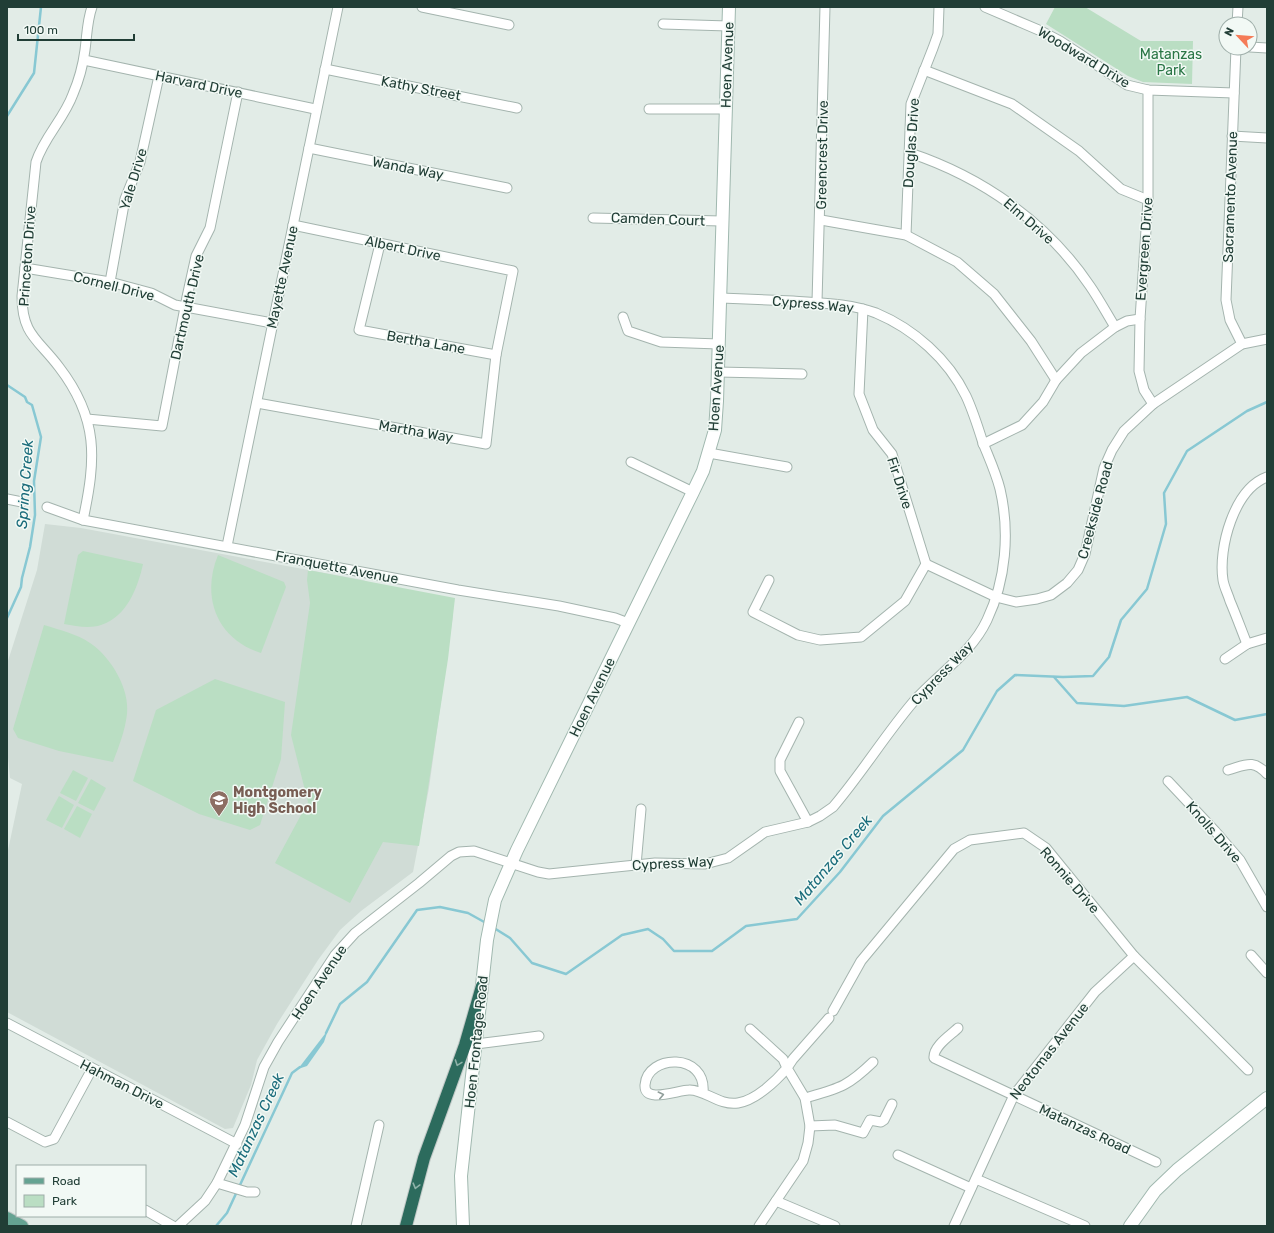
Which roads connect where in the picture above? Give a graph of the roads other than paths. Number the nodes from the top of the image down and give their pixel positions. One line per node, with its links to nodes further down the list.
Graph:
1 (92, 7): 12 (street, Princeton Drive)
2 (338, 7): 13 (street, Mayette Avenue)
3 (422, 7): 9 (street)
4 (729, 7): 10 (street, Hoen Avenue)
5 (825, 7): 30 (street, Greencrest Drive)
6 (939, 7): 14 (street, Douglas Drive)
7 (985, 7): 16 (street, Woodward Drive)
8 (663, 24): 10 (street)
9 (509, 25)
10 (728, 26): 22 (street, Hoen Avenue)
11 (1236, 56): 18 (street, Sacramento Avenue)
12 (84, 60): 15 (street, Harvard Drive); 35 (street, Princeton Drive)
13 (325, 69): 19 (street, Mayette Avenue); 20 (street, Kathy Street)
14 (924, 70): 26 (street, Douglas Drive); 28 (street)
15 (159, 76): 17 (street, Harvard Drive); 36 (street, Yale Drive)
16 (1148, 90): 18 (street, Woodward Drive); 28 (street, Evergreen Drive)
17 (238, 92): 19 (street, Harvard Drive); 39 (street, Dartmouth Drive)
18 (1234, 92): 23 (street, Sacramento Avenue)
19 (315, 108): 25 (street, Mayette Avenue)
20 (517, 108)
21 (649, 109): 22 (street)
22 (726, 109): 31 (street, Hoen Avenue)
23 (1232, 136): 24 (street); 47 (street, Sacramento Avenue)
24 (1267, 138)
25 (309, 148): 27 (street, Wanda Way); 32 (street, Mayette Avenue)
26 (910, 153): 33 (street, Douglas Drive); 44 (street, Elm Drive)
27 (507, 188)
28 (1148, 200): 42 (street, Evergreen Drive)
29 (593, 218): 31 (street, Camden Court)
30 (821, 220): 33 (street); 38 (street, Greencrest Drive)
31 (722, 221): 37 (street, Hoen Avenue)
32 (293, 225): 34 (street, Albert Drive); 43 (street, Mayette Avenue)
33 (906, 235): 51 (street)
34 (380, 244): 48 (street, Albert Drive); 48 (street, Bertha Lane)
35 (25, 268): 36 (street, Cornell Drive); 54 (street, Princeton Drive)
36 (110, 282): 39 (street, Cornell Drive)
37 (721, 298): 38 (street, Cypress Way); 46 (street, Hoen Avenue)
38 (817, 302): 40 (street, Cypress Way)
39 (185, 306): 43 (street, Cornell Drive); 54 (street, Dartmouth Drive)
40 (863, 309): 55 (street, Cypress Way); 66 (street, Fir Drive)
41 (623, 317): 46 (street)
42 (1140, 319): 44 (street); 53 (street, Evergreen Drive)
43 (272, 323): 52 (street, Mayette Avenue)
44 (1115, 327): 51 (street)
45 (1267, 339): 47 (street, Creekside Road)
46 (719, 344): 49 (street, Hoen Avenue)
47 (1242, 344): 53 (street, Creekside Road)
48 (496, 355): 52 (street, Martha Way)
49 (718, 372): 50 (street); 56 (street, Hoen Avenue)
50 (802, 374)
51 (1056, 380): 55 (street)
52 (257, 403): 65 (street, Mayette Avenue)
53 (1153, 404): 68 (street, Creekside Road)
54 (87, 419): 64 (street, Princeton Drive)
55 (984, 444): 68 (street, Cypress Way)
56 (709, 453): 58 (street); 60 (street, Hoen Avenue)
57 (631, 462): 60 (street)
58 (788, 467)
59 (1267, 477): 71 (street)
60 (693, 492): 69 (street, Hoen Avenue)
61 (7, 499): 62 (street)
62 (22, 502)
63 (47, 507): 64 (street, Franquette Avenue)
64 (82, 520): 65 (street, Franquette Avenue)
65 (226, 546): 69 (street, Franquette Avenue)
66 (926, 564): 67 (street); 68 (street, Creekside Road)
67 (769, 580)
68 (996, 597): 78 (street, Cypress Way)
69 (628, 624): 79 (street, Hoen Avenue)
70 (1267, 638): 71 (street)
71 (1247, 644): 72 (street)
72 (1225, 659)
73 (799, 722): 78 (street)
74 (1228, 770): 75 (street)
75 (1267, 774)
76 (1168, 781): 81 (street, Knolls Drive)
77 (641, 809): 80 (street)
78 (808, 822): 80 (street, Cypress Way)
79 (512, 863): 80 (street, Cypress Way); 85 (street, Hoen Frontage Road); 103 (street, Hoen Avenue)
80 (636, 865)
81 (1266, 904)
82 (1251, 955): 84 (street)
83 (1134, 956): 92 (street, Ronnie Drive); 94 (street, Ronnie Drive); 96 (street, Neotomas Avenue)
84 (1267, 973)
85 (482, 986): 90 (street, Hoen Frontage Road); 117 (highway, one-way to 117)
86 (7, 1023): 93 (street, Hahman Drive)
87 (958, 1028): 96 (street, Matanzas Road)
88 (750, 1029): 92 (street)
89 (539, 1036): 90 (street)
90 (476, 1044): 118 (street, Hoen Frontage Road)
91 (873, 1062): 97 (street)
92 (787, 1068): 95 (street, Ronnie Drive); 97 (street)
93 (92, 1069): 100 (street); 103 (street, Hahman Drive)
94 (1248, 1070)
95 (703, 1093): 95 (street, Ronnie Drive, one-way to 95)
96 (1014, 1095): 105 (street, Matanzas Road); 106 (street, Neotomas Avenue)
97 (805, 1098): 102 (street)
98 (1267, 1098): 123 (street)
99 (892, 1104): 102 (street)
100 (7, 1122)
101 (379, 1125): 116 (street)
102 (810, 1126): 110 (street)
103 (237, 1144): 107 (street, Hoen Avenue)
104 (898, 1155): 108 (street)
105 (1156, 1162)
106 (976, 1179): 108 (street, Neotomas Avenue); 122 (street)
107 (217, 1184): 109 (street); 115 (street, Hoen Avenue)
108 (971, 1188): 121 (street, Neotomas Avenue)
109 (251, 1192)
110 (776, 1201): 119 (street); 120 (street)
111 (146, 1211): 114 (street)
112 (7, 1218): 113 (main road)
113 (22, 1226)
114 (172, 1226)
115 (178, 1226)
116 (356, 1226)
117 (406, 1226)
118 (463, 1226)
119 (759, 1226)
120 (835, 1226)
121 (954, 1226)
122 (1085, 1226)
123 (1130, 1226)

